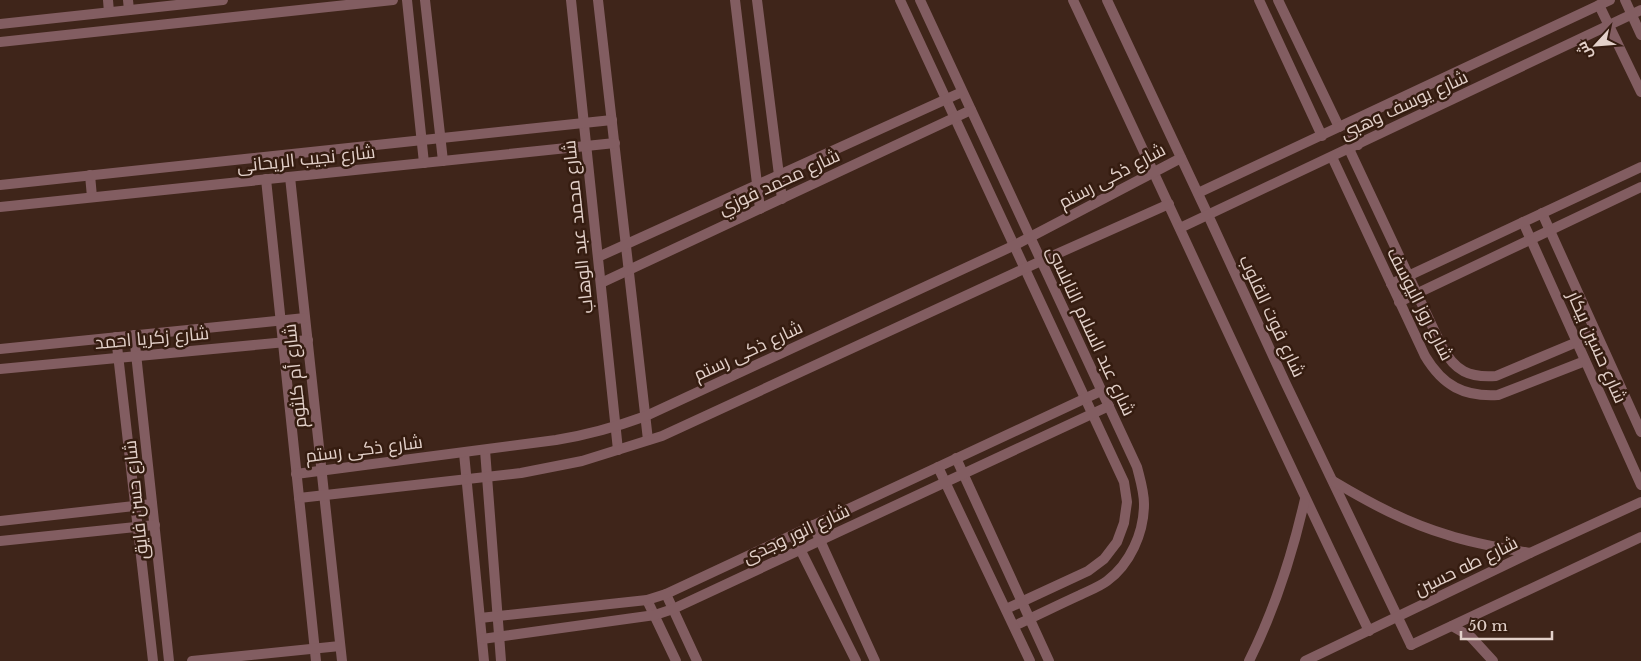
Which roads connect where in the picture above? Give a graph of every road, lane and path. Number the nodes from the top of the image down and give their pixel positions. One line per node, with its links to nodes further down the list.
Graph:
1 (108, 0): 20 (street)
2 (223, 0): 18 (street)
3 (393, 0): 25 (street)
4 (407, 0): 36 (street)
5 (425, 0): 35 (street)
6 (571, 0): 32 (street, شارع محمد عبد الوهاب)
7 (598, 0): 31 (street)
8 (735, 0): 51 (street)
9 (757, 0): 47 (street)
10 (900, 0): 28 (street, شارع عبد السلام النابلسى)
11 (920, 0): 26 (street, شارع عبد السلام النابلسى)
12 (1073, 0): 45 (street)
13 (1107, 0): 41 (street, شارع قوت القلوب)
14 (1259, 0): 34 (street)
15 (1278, 0): 33 (street)
16 (1610, 0): 19 (street, شارع يوسف وهبى)
17 (1625, 0): 21 (street)
18 (129, 5): 20 (street)
19 (1599, 5): 23 (street); 33 (street, شارع يوسف وهبى)
20 (109, 12): 22 (street)
21 (1636, 12): 23 (street, شارع يوسف وهبى); 24 (street)
22 (0, 24)
23 (1609, 25): 27 (street); 39 (street, شارع يوسف وهبى)
24 (1641, 35)
25 (0, 42)
26 (962, 92): 28 (street, شارع محمد فوزي); 29 (street, شارع عبد السلام النابلسى)
27 (1641, 92)
28 (947, 99): 30 (street, شارع عبد السلام النابلسى); 47 (street, شارع محمد فوزي)
29 (971, 110): 30 (street, شارع محمد فوزي); 64 (street, شارع عبد السلام النابلسى)
30 (955, 117): 55 (street, شارع محمد فوزي); 67 (street, شارع عبد السلام النابلسى)
31 (612, 120): 32 (street, شارع نجيب الريحانى); 37 (street)
32 (584, 123): 35 (street, شارع نجيب الريحانى); 38 (street, شارع محمد عبد الوهاب)
33 (1343, 126): 34 (street, شارع يوسف وهبى); 39 (street, شارع روز اليوسف)
34 (1322, 136): 53 (street, شارع يوسف وهبى)
35 (440, 138): 36 (street, شارع نجيب الريحانى); 42 (street)
36 (421, 140): 43 (street); 46 (street, شارع نجيب الريحانى)
37 (614, 143): 38 (street, شارع نجيب الريحانى); 66 (street)
38 (586, 146): 42 (street, شارع نجيب الريحانى); 68 (street, شارع محمد عبد الوهاب)
39 (1353, 147): 40 (street, شارع يوسف وهبى); 72 (street, شارع روز اليوسف)
40 (1332, 157): 60 (street, شارع يوسف وهبى); 74 (street, شارع روز اليوسف)
41 (1181, 158): 45 (street, شارع ذكى رستم); 53 (street, شارع قوت القلوب)
42 (444, 161): 43 (street, شارع نجيب الريحانى)
43 (424, 163): 48 (street, شارع نجيب الريحانى)
44 (1641, 167): 59 (street)
45 (1154, 173): 56 (street); 64 (street, شارع ذكى رستم)
46 (90, 175): 50 (street, شارع نجيب الريحانى); 54 (street)
47 (779, 175): 51 (street, شارع محمد فوزي); 55 (street)
48 (290, 177): 49 (street, شارع نجيب الريحانى); 77 (street, شارع أم كلثوم)
49 (266, 179): 54 (street, شارع نجيب الريحانى); 78 (street, شارع أم كلثوم)
50 (0, 185)
51 (757, 185): 58 (street); 66 (street, شارع محمد فوزي)
52 (1641, 187): 63 (street)
53 (1198, 193): 60 (street, شارع قوت القلوب)
54 (92, 197): 57 (street, شارع نجيب الريحانى)
55 (782, 199): 58 (street, شارع محمد فوزي)
56 (1169, 204): 62 (street); 69 (street)
57 (0, 207)
58 (760, 209): 71 (street, شارع محمد فوزي)
59 (1542, 214): 61 (street); 63 (street, شارع حسين بيكار)
60 (1208, 215): 62 (street, شارع يوسف وهبى); 110 (street, شارع قوت القلوب)
61 (1523, 222): 65 (street, شارع حسين بيكار); 72 (street)
62 (1180, 228): 115 (street)
63 (1550, 231): 65 (street); 79 (street, شارع حسين بيكار)
64 (1030, 237): 67 (street, شارع ذكى رستم); 69 (street, شارع عبد السلام النابلسى)
65 (1531, 240): 75 (street); 84 (street, شارع حسين بيكار)
66 (626, 245): 68 (street, شارع محمد فوزي); 71 (street)
67 (1015, 245): 70 (street, شارع عبد السلام النابلسى); 96 (street, شارع ذكى رستم)
68 (598, 257): 73 (street, شارع محمد عبد الوهاب)
69 (1041, 261): 70 (street); 91 (street, شارع عبد السلام النابلسى)
70 (1026, 268): 93 (street, شارع عبد السلام النابلسى); 99 (street)
71 (629, 270): 73 (street, شارع محمد فوزي); 96 (street)
72 (1408, 276): 74 (street); 75 (street, شارع روز اليوسف)
73 (600, 283): 97 (street, شارع محمد عبد الوهاب)
74 (1391, 284): 76 (street, شارع روز اليوسف)
75 (1416, 294): 76 (street); 90 (street, شارع روز اليوسف)
76 (1399, 302): 92 (street, شارع روز اليوسف)
77 (305, 318): 78 (street, شارع زكريا احمد); 82 (street, شارع أم كلثوم)
78 (281, 321): 80 (street, شارع زكريا احمد); 83 (street, شارع أم كلثوم)
79 (1596, 333): 84 (street); 98 (street, شارع حسين بيكار)
80 (134, 336): 81 (street, شارع زكريا احمد); 86 (street, شارع حسن فايق)
81 (116, 337): 85 (street, شارع زكريا احمد); 87 (street, شارع حسن فايق)
82 (308, 340): 83 (street, شارع زكريا احمد); 105 (street, شارع أم كلثوم)
83 (283, 342): 86 (street, شارع زكريا احمد); 106 (street, شارع أم كلثوم)
84 (1577, 342): 88 (street, شارع حسين بيكار); 90 (street)
85 (0, 349)
86 (136, 356): 87 (street, شارع زكريا احمد); 117 (street, شارع حسن فايق)
87 (118, 358): 89 (street, شارع زكريا احمد); 118 (street, شارع حسن فايق)
88 (1585, 360): 92 (street, شارع روز اليوسف); 112 (street, شارع حسين بيكار)
89 (0, 369)
90 (1483, 377): 92 (street)
91 (1101, 391): 93 (street, شارع انور وجدى); 94 (street, شارع عبد السلام النابلسى)
92 (1483, 396)
93 (1086, 398): 95 (street, شارع عبد السلام النابلسى); 103 (street, شارع انور وجدى)
94 (1109, 406): 95 (street, شارع انور وجدى); 138 (street, شارع عبد السلام النابلسى)
95 (1094, 413): 107 (street, شارع انور وجدى); 131 (street, شارع عبد السلام النابلسى)
96 (646, 416): 97 (street, شارع ذكى رستم); 99 (street)
97 (616, 427): 100 (street, شارع ذكى رستم); 101 (street, شارع محمد عبد الوهاب)
98 (1641, 432)
99 (648, 440): 101 (street)
100 (485, 450): 102 (street, شارع ذكى رستم); 108 (street)
101 (618, 450): 108 (street)
102 (464, 453): 105 (street, شارع ذكى رستم); 109 (street)
103 (956, 458): 104 (street, شارع انور وجدى); 107 (street)
104 (938, 467): 111 (street); 121 (street, شارع انور وجدى)
105 (322, 471): 106 (street, شارع ذكى رستم); 113 (street, شارع أم كلثوم)
106 (296, 474): 114 (street, شارع أم كلثوم)
107 (963, 474): 111 (street, شارع انور وجدى); 131 (street)
108 (487, 477): 109 (street); 135 (street)
109 (467, 479): 113 (street); 137 (street)
110 (1332, 480): 128 (street); 136 (street, شارع قوت القلوب)
111 (946, 482): 126 (street, شارع انور وجدى); 132 (street)
112 (1641, 485)
113 (324, 495): 114 (street); 144 (street, شارع أم كلثوم)
114 (299, 498): 145 (street, شارع أم كلثوم)
115 (1305, 499): 141 (street); 159 (street)
116 (1641, 502): 128 (street, شارع طه حسين)
117 (152, 504): 118 (street); 120 (street, شارع حسن فايق)
118 (136, 506): 119 (street); 122 (street, شارع حسن فايق)
119 (0, 521)
120 (155, 525): 122 (street); 147 (street, شارع حسن فايق)
121 (813, 525): 123 (street, شارع انور وجدى); 126 (street)
122 (138, 527): 125 (street); 146 (street, شارع حسن فايق)
123 (793, 534): 127 (street); 129 (street, شارع انور وجدى)
124 (1641, 537): 140 (street)
125 (0, 541)
126 (820, 541): 127 (street, شارع انور وجدى); 156 (street)
127 (800, 550): 133 (street, شارع انور وجدى); 155 (street)
128 (1530, 553): 136 (street, شارع طه حسين)
129 (666, 594): 130 (street, شارع انور وجدى); 133 (street)
130 (647, 600): 134 (street); 135 (street, شارع انور وجدى)
131 (1021, 601): 132 (street, شارع عبد السلام النابلسى); 138 (street)
132 (1006, 608): 139 (street)
133 (673, 609): 134 (street, شارع انور وجدى); 154 (street)
134 (655, 615): 142 (street, شارع انور وجدى); 153 (street)
135 (498, 616): 137 (street, شارع انور وجدى); 142 (street)
136 (1398, 617): 140 (street, شارع قوت القلوب); 141 (street, شارع طه حسين)
137 (480, 618): 143 (street)
138 (1029, 619): 139 (street, شارع عبد السلام النابلسى); 158 (street)
139 (1014, 626): 157 (street)
140 (1452, 626): 161 (street)
141 (1369, 631): 160 (street, شارع طه حسين)
142 (499, 637): 143 (street, شارع انور وجدى); 152 (street)
143 (482, 639): 151 (street)
144 (340, 646): 145 (street); 150 (street, شارع أم كلثوم)
145 (314, 648): 148 (street); 149 (street, شارع أم كلثوم)
146 (153, 661)
147 (169, 661)
148 (192, 661)
149 (316, 661)
150 (342, 661)
151 (484, 661)
152 (501, 661)
153 (676, 661)
154 (697, 661)
155 (856, 661)
156 (875, 661)
157 (1030, 661)
158 (1049, 661)
159 (1249, 661)
160 (1305, 661)
161 (1493, 661)

